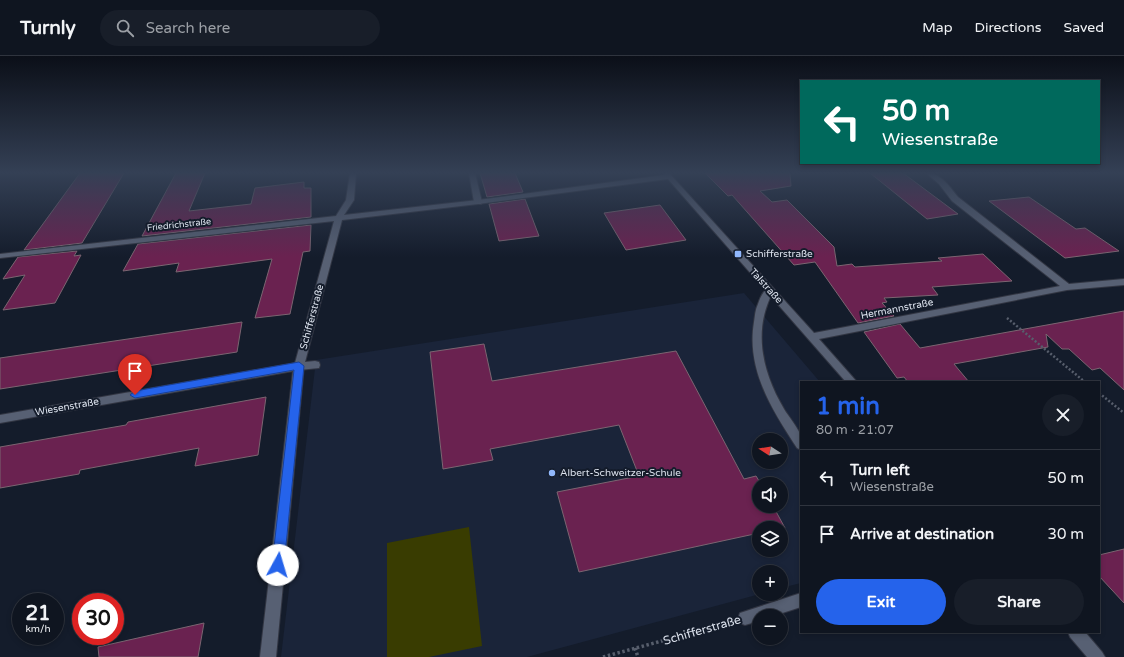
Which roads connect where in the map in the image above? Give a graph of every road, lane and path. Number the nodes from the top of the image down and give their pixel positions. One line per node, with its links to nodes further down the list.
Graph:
1 (349, 201): 6 (street, Schifferstraße)
2 (485, 201): 5 (street, Friedrichstraße)
3 (691, 201): 10 (street, Talstraße)
4 (958, 201): 9 (street)
5 (478, 202): 6 (street, Friedrichstraße)
6 (339, 217): 7 (street, Friedrichstraße); 13 (street, Schifferstraße)
7 (0, 256)
8 (1124, 282): 9 (street, Hermannstraße)
9 (1067, 287): 11 (street, Hermannstraße)
10 (770, 290): 12 (street, Talstraße); 20 (street)
11 (988, 303): 12 (street, Hermannstraße); 16 (path)
12 (811, 336): 15 (street, Talstraße)
13 (299, 366): 14 (street, Wiesenstraße); 19 (street, Wiesenstraße); 25 (street, Schifferstraße)
14 (316, 366)
15 (851, 381)
16 (1084, 381)
17 (1100, 394): 18 (path)
18 (1124, 413)
19 (0, 419)
20 (800, 443)
21 (800, 600): 22 (street, Schifferstraße)
22 (745, 618): 24 (path, Schifferstraße)
23 (1076, 633): 28 (street)
24 (635, 648): 26 (path, Schifferstraße); 27 (path)
25 (268, 657)
26 (603, 657)
27 (638, 657)
28 (1097, 657)

